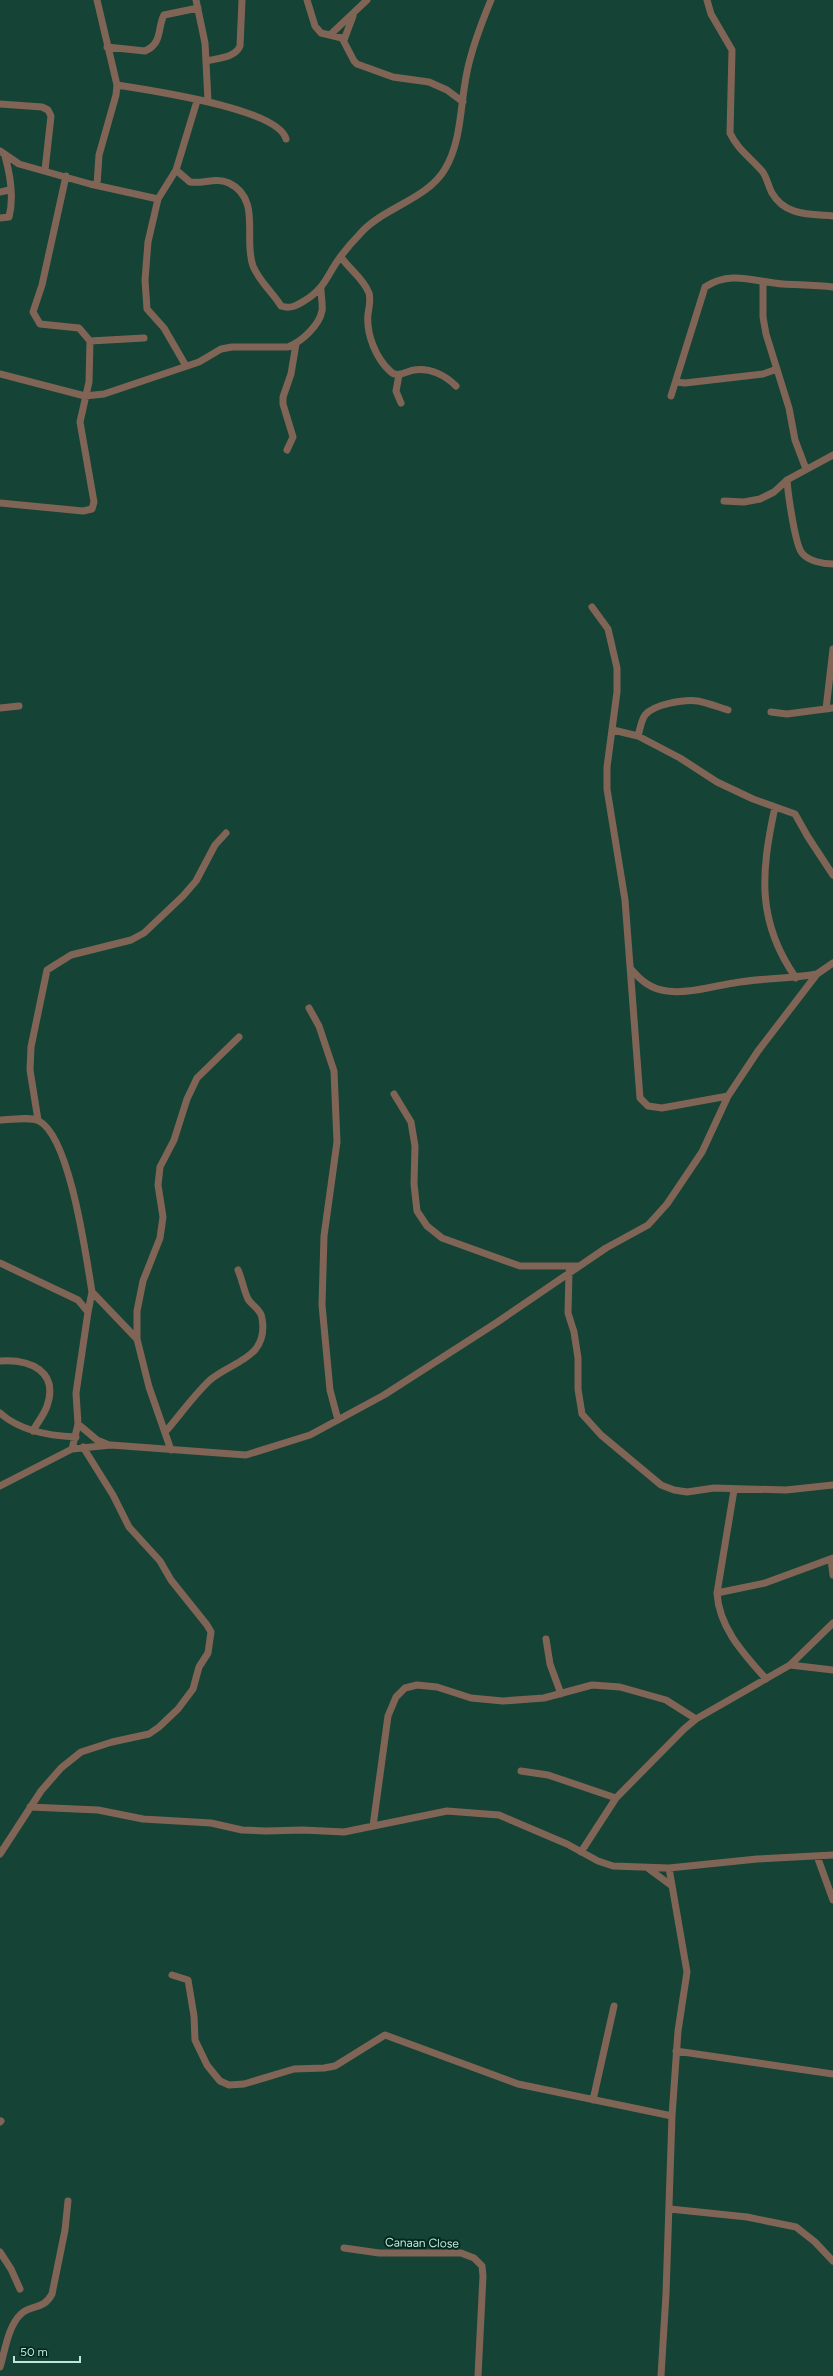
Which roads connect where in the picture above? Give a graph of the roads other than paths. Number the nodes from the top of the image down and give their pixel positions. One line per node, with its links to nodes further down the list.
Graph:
1 (97, 0): 12 (street)
2 (196, 0): 8 (street)
3 (242, 0): 13 (street)
4 (307, 0): 10 (street)
5 (367, 0): 9 (street)
6 (491, 0): 17 (street)
7 (707, 0): 28 (street)
8 (198, 8): 12 (street); 13 (street)
9 (353, 14): 10 (street); 11 (street)
10 (331, 34): 11 (street)
11 (344, 40): 17 (street)
12 (107, 48): 14 (street)
13 (206, 61): 16 (street)
14 (117, 85): 15 (street); 24 (street)
15 (197, 101): 16 (street); 22 (street)
16 (208, 101): 19 (street)
17 (463, 102): 30 (street)
18 (0, 104): 21 (street)
19 (286, 138)
20 (2, 153): 21 (street); 25 (street)
21 (45, 170): 23 (street)
22 (176, 170): 27 (street); 33 (street)
23 (66, 176): 24 (street); 35 (street)
24 (97, 185): 27 (street)
25 (9, 190): 26 (street); 29 (street)
26 (0, 192)
27 (158, 199): 37 (street)
28 (833, 216)
29 (0, 218)
30 (340, 257): 33 (street); 40 (street)
31 (763, 282): 32 (street); 38 (street); 41 (street)
32 (833, 287)
33 (321, 289): 36 (street)
34 (144, 338): 35 (street)
35 (90, 340): 43 (street)
36 (296, 344): 37 (street); 46 (street)
37 (186, 366): 43 (street)
38 (777, 369): 41 (street); 48 (street)
39 (0, 374): 43 (street)
40 (399, 375): 42 (street); 45 (street)
41 (676, 382): 44 (street)
42 (456, 386)
43 (85, 396): 51 (street)
44 (671, 396)
45 (400, 403)
46 (287, 450)
47 (833, 455): 48 (street)
48 (806, 469): 49 (street)
49 (787, 480): 50 (street); 52 (street)
50 (724, 501)
51 (0, 503)
52 (833, 564)
53 (592, 607): 60 (street)
54 (833, 649): 57 (street)
55 (19, 706): 56 (street)
56 (0, 708)
57 (829, 709): 59 (street)
58 (728, 710): 61 (street)
59 (771, 712)
60 (613, 730): 61 (street); 66 (street)
61 (638, 736): 62 (street)
62 (775, 807): 64 (street); 68 (street)
63 (226, 833): 74 (street)
64 (833, 875)
65 (833, 963): 67 (street)
66 (631, 969): 68 (street); 72 (street)
67 (816, 974): 68 (street); 72 (street)
68 (796, 978)
69 (309, 1008): 84 (street)
70 (239, 1037): 81 (street)
71 (394, 1094): 76 (street)
72 (728, 1096): 76 (street)
73 (0, 1120): 74 (street)
74 (38, 1120): 79 (street)
75 (0, 1263): 80 (street)
76 (578, 1266): 78 (street)
77 (238, 1270): 87 (street)
78 (569, 1272): 84 (street); 95 (street)
79 (92, 1292): 80 (street); 81 (street)
80 (88, 1312): 85 (street)
81 (137, 1339): 87 (street)
82 (0, 1361): 86 (street)
83 (0, 1413): 86 (street)
84 (338, 1420): 92 (street)
85 (78, 1424): 88 (street); 89 (street)
86 (33, 1431): 88 (street)
87 (166, 1431): 92 (street)
88 (76, 1437): 91 (street)
89 (111, 1445): 90 (street); 92 (street)
90 (83, 1447): 91 (street); 108 (street)
91 (72, 1449): 94 (street)
92 (171, 1450)
93 (833, 1485): 95 (street)
94 (0, 1486)
95 (734, 1490): 98 (street)
96 (832, 1558): 97 (street); 98 (street)
97 (833, 1576)
98 (717, 1593): 103 (street)
99 (833, 1623): 101 (street)
100 (546, 1639): 104 (street)
101 (790, 1665): 102 (street); 103 (street)
102 (833, 1670)
103 (766, 1679): 105 (street)
104 (561, 1694): 105 (street); 109 (street)
105 (696, 1719): 107 (street)
106 (521, 1771): 107 (street)
107 (616, 1798): 110 (street)
108 (30, 1807): 109 (street); 111 (street)
109 (373, 1826): 110 (street)
110 (581, 1852): 114 (street)
111 (0, 1854)
112 (833, 1855): 113 (street)
113 (817, 1856): 115 (street); 117 (street)
114 (648, 1868): 115 (street); 116 (street)
115 (669, 1868): 116 (street)
116 (674, 1888): 120 (street)
117 (833, 1900)
118 (172, 1975): 122 (street)
119 (614, 2006): 122 (street)
120 (676, 2051): 121 (street); 123 (street)
121 (833, 2074)
122 (593, 2100): 123 (street)
123 (672, 2116): 125 (street)
124 (68, 2200): 130 (street)
125 (670, 2209): 128 (street); 132 (street)
126 (344, 2248): 131 (street, Canaan Close)
127 (0, 2252): 129 (street)
128 (833, 2261)
129 (20, 2289)
130 (0, 2367)
131 (478, 2376)
132 (661, 2376)

